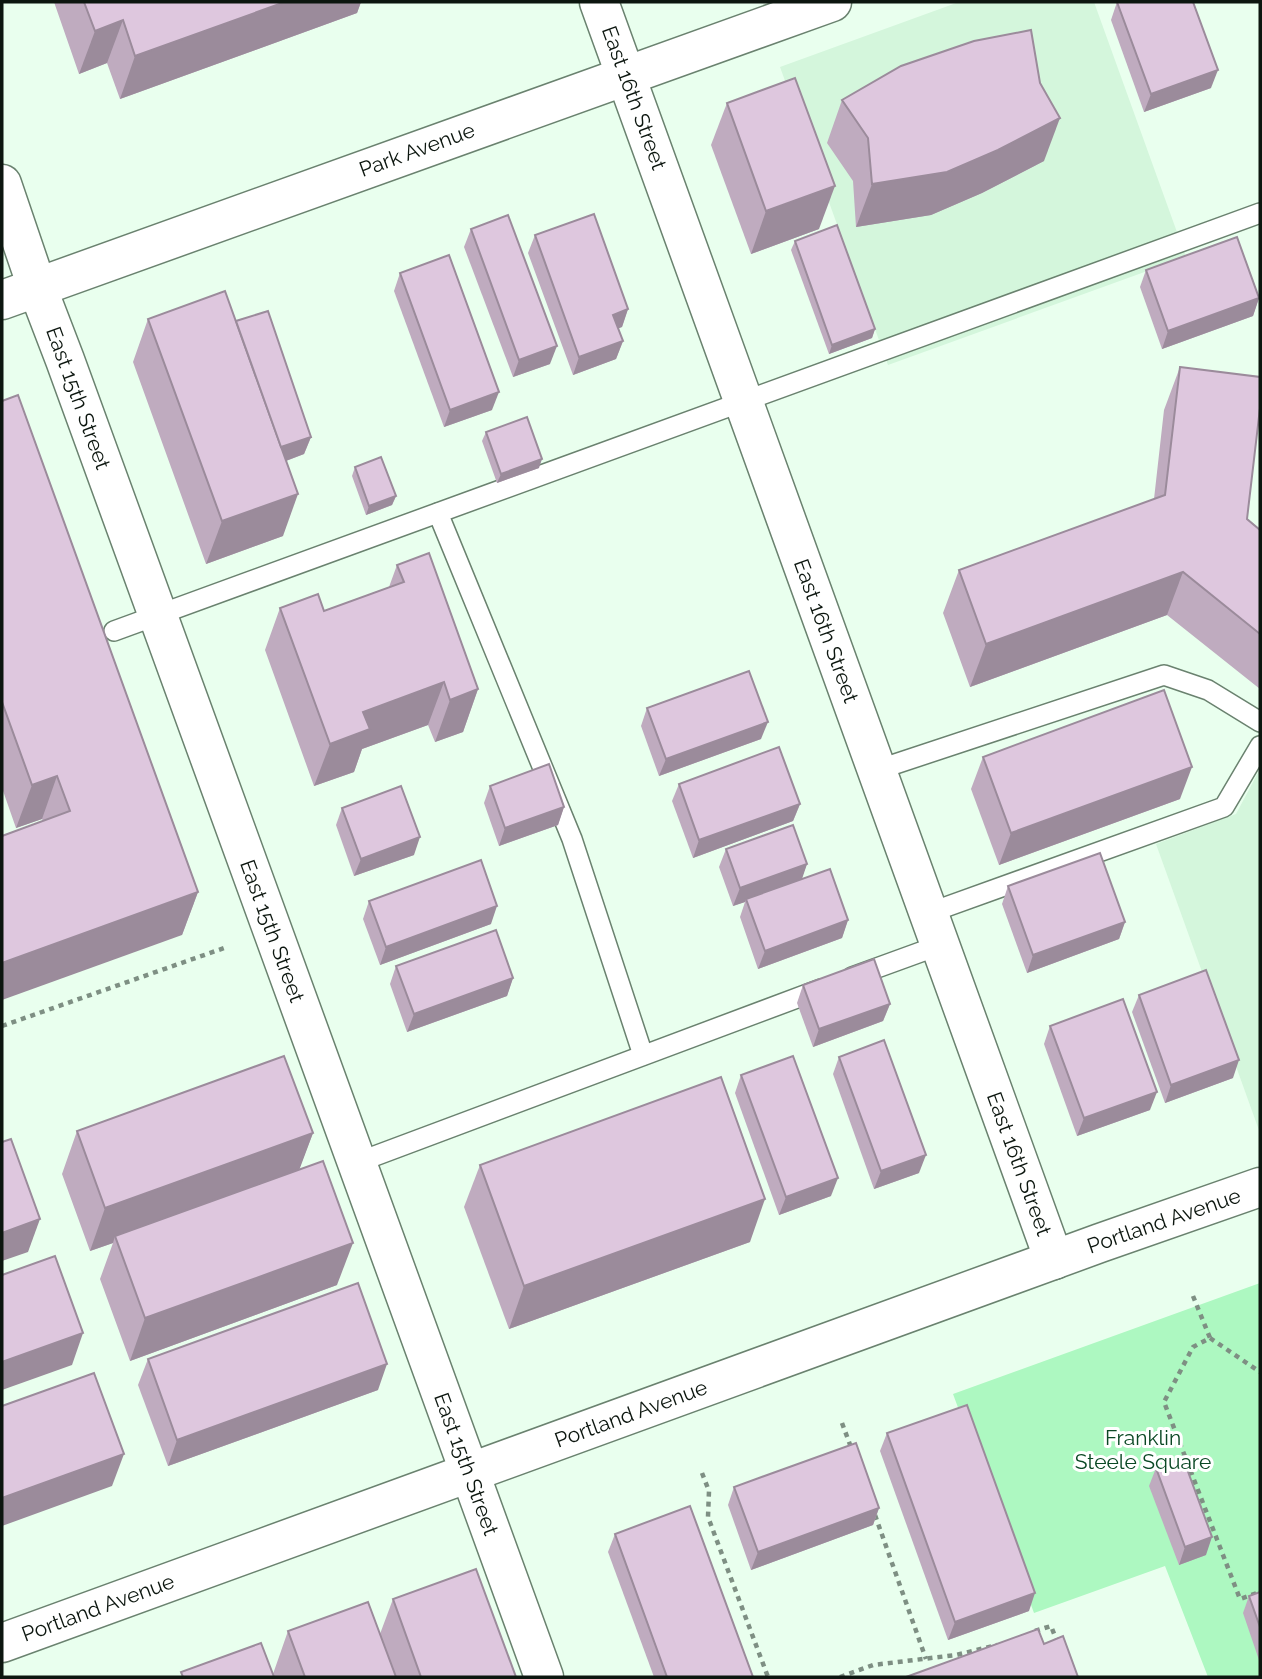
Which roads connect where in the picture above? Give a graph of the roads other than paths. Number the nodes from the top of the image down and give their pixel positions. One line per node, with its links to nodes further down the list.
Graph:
1 (600, 2): 3 (street, East 16th Street)
2 (832, 2): 3 (street, Park Avenue)
3 (626, 75): 6 (street, Park Avenue); 8 (street, East 16th Street)
4 (2, 184): 6 (street, East 15th Street)
5 (1260, 213): 8 (lane)
6 (37, 287): 7 (street, Park Avenue); 10 (street, East 15th Street)
7 (2, 300)
8 (744, 401): 9 (lane); 14 (street, East 16th Street)
9 (438, 513): 10 (lane); 16 (lane)
10 (158, 615): 11 (lane); 17 (street, East 15th Street)
11 (114, 631)
12 (1260, 722): 14 (lane)
13 (1260, 746): 15 (lane)
14 (877, 770): 15 (street, East 16th Street)
15 (934, 929): 16 (lane); 19 (street, East 16th Street)
16 (643, 1055): 17 (lane)
17 (356, 1163): 20 (street, East 15th Street)
18 (1260, 1187): 19 (street, Portland Avenue)
19 (1054, 1260): 20 (street, Portland Avenue)
20 (469, 1473): 21 (street, Portland Avenue); 22 (street, East 15th Street)
21 (2, 1643)
22 (544, 1677)

